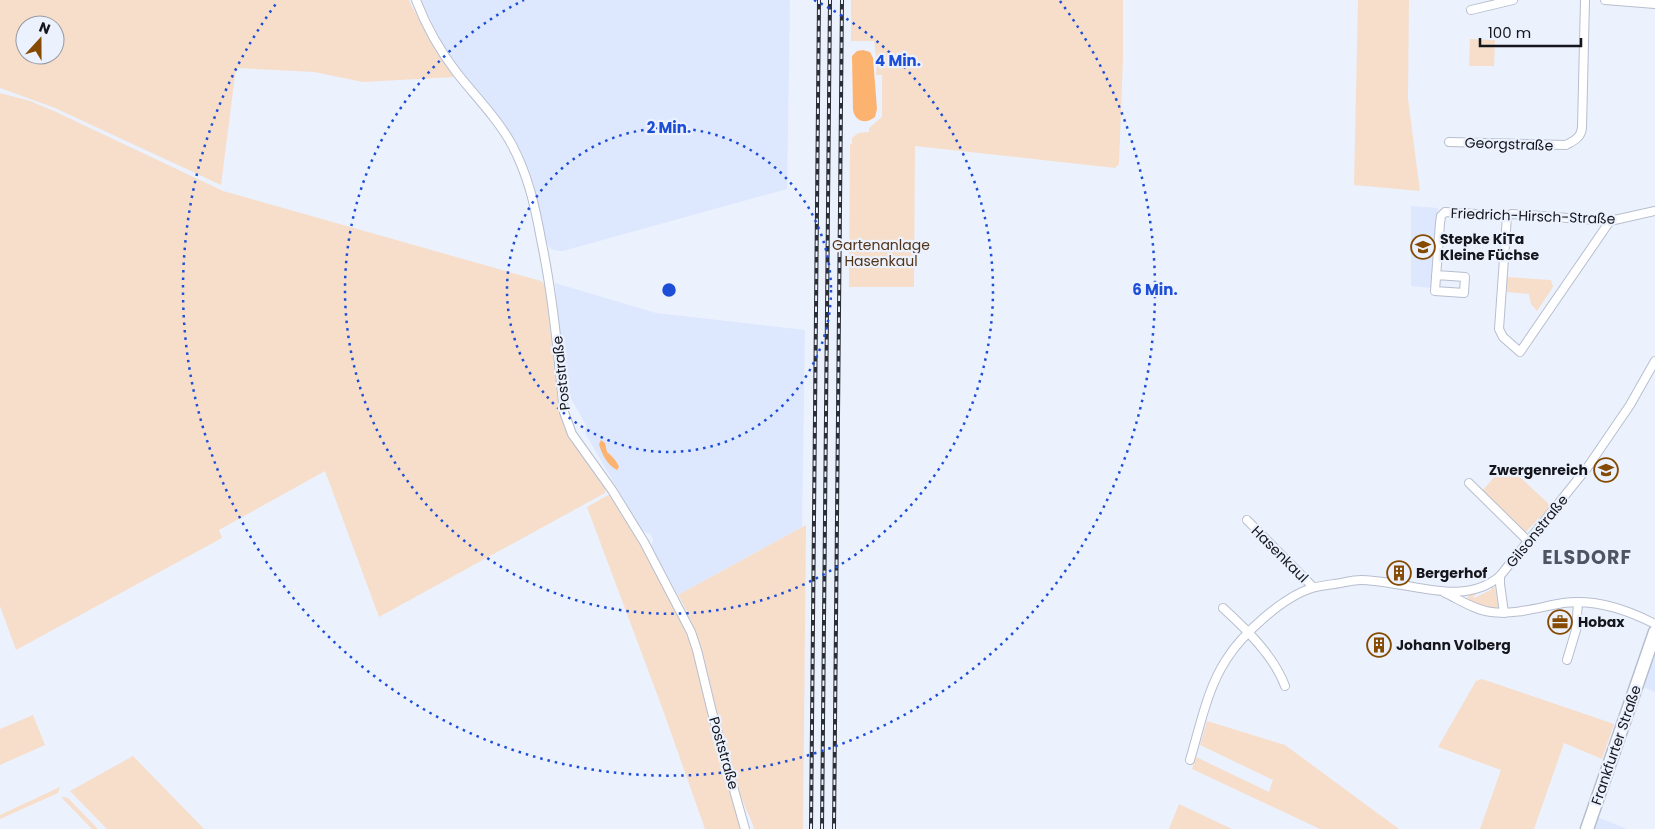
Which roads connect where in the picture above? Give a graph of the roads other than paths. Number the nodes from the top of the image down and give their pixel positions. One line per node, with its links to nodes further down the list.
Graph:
1 (416, 0): 29 (street, Poststraße)
2 (1513, 0): 6 (street)
3 (1585, 0): 7 (street, Georgstraße)
4 (1606, 0): 5 (street)
5 (1655, 4)
6 (1472, 10)
7 (1449, 142)
8 (1642, 208): 9 (street, Friedrich-Hirsch-Straße)
9 (1655, 211): 11 (street, Friedrich-Hirsch-Straße)
10 (1507, 216): 11 (street, Friedrich-Hirsch-Straße); 11 (street); 12 (street, Friedrich-Hirsch-Straße)
11 (1610, 221)
12 (1436, 274)
13 (1655, 361): 16 (street, Gilsonstraße)
14 (1469, 483): 16 (street)
15 (1246, 520): 18 (street, Hasenkaul)
16 (1528, 541): 17 (street, Gilsonstraße)
17 (1500, 576): 19 (street, Gilsonstraße); 22 (street, Gilsonstraße)
18 (1313, 587): 19 (street, Gilsonstraße); 24 (street, Gilsonstraße)
19 (1441, 592): 22 (street, Gilsonstraße)
20 (1578, 602): 22 (street); 23 (street); 26 (street)
21 (1223, 608): 24 (street)
22 (1504, 613)
23 (1655, 624)
24 (1249, 632): 27 (street); 28 (street, Gilsonstraße)
25 (1655, 632): 30 (main road, Frankfurter Straße)
26 (1567, 660)
27 (1285, 686)
28 (1190, 760)
29 (745, 829)
30 (1587, 829)

